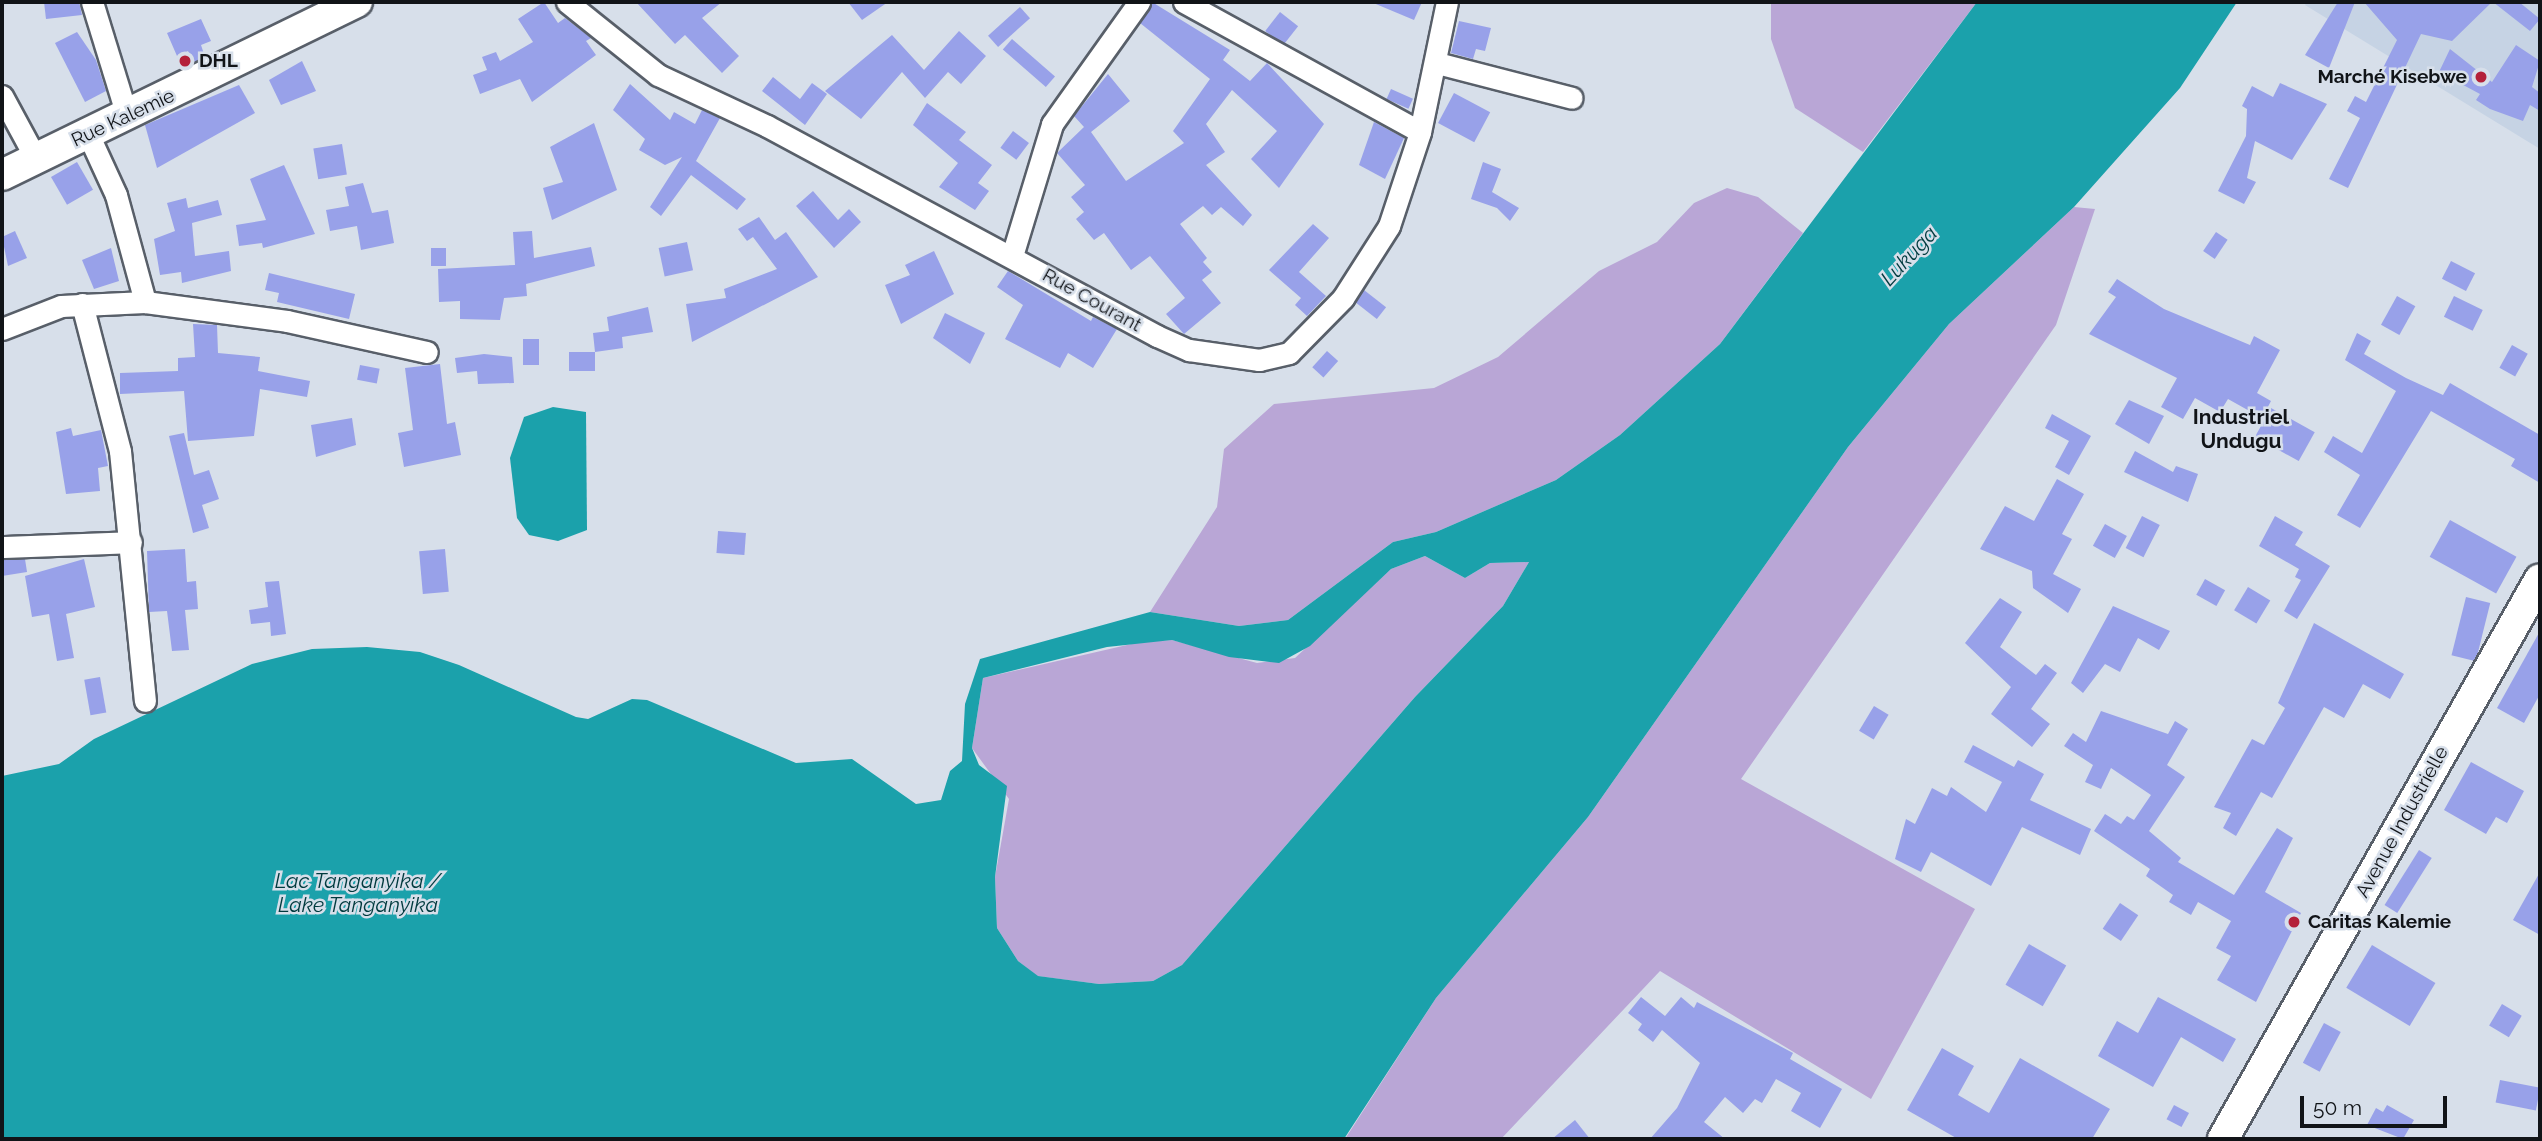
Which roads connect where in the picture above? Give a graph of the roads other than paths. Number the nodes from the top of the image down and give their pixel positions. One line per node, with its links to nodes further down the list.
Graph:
1 (92, 2): 10 (street)
2 (357, 2): 10 (street, Rue Kalemie)
3 (567, 2): 15 (street, Rue Courant)
4 (1139, 2): 15 (street)
5 (1184, 2): 11 (street)
6 (1447, 2): 7 (street, Rue Courant)
7 (1437, 63): 9 (street); 11 (street, Rue Courant)
8 (2, 96): 13 (street)
9 (1572, 98)
10 (127, 116): 12 (street, Rue Kalemie)
11 (1420, 132): 15 (street, Rue Courant)
12 (89, 134): 13 (street, Rue Kalemie); 16 (street)
13 (36, 159): 14 (street, Rue Kalemie)
14 (2, 175)
15 (1012, 256)
16 (145, 302): 17 (street); 19 (street)
17 (82, 304): 18 (street); 20 (street)
18 (2, 328)
19 (427, 352)
20 (131, 542): 21 (street); 23 (street)
21 (2, 547)
22 (2540, 579): 24 (street, Avenue Industrielle)
23 (145, 701)
24 (2223, 1139)

